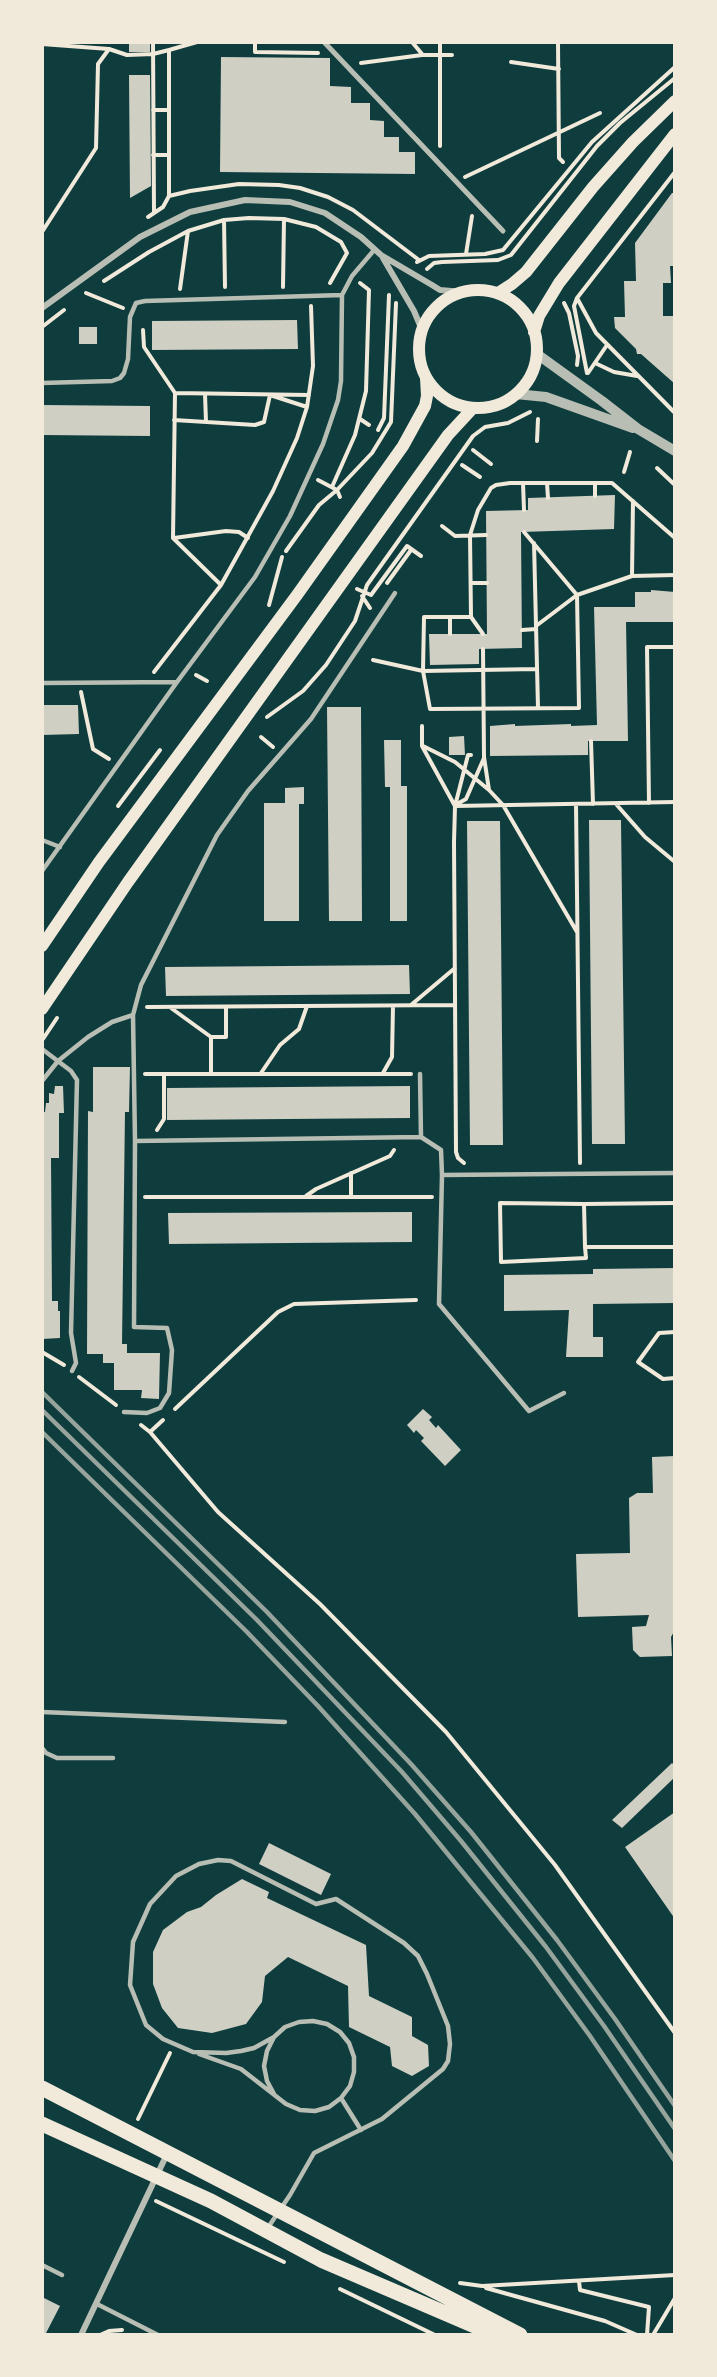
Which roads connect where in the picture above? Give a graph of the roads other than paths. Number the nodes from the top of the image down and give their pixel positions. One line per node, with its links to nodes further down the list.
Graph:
1 (324, 42): 4 (street)
2 (675, 102): 8 (main road)
3 (675, 134): 12 (main road)
4 (503, 231)
5 (375, 249): 6 (street); 9 (lane); 10 (street)
6 (381, 255): 7 (street); 11 (street)
7 (463, 292): 8 (main road); 11 (main road)
8 (498, 293): 12 (main road)
9 (342, 295): 15 (lane); 21 (lane)
10 (42, 308)
11 (422, 330): 14 (main road)
12 (534, 332): 13 (main road)
13 (537, 354): 16 (main road); 18 (street)
14 (426, 378): 17 (main road); 26 (main road)
15 (42, 382)
16 (516, 394): 17 (main road); 18 (street)
17 (472, 408): 27 (main road)
18 (638, 429): 19 (street)
19 (675, 451)
20 (395, 593): 28 (lane)
21 (177, 682): 22 (lane); 24 (lane)
22 (42, 683)
23 (42, 840): 24 (lane)
24 (60, 847): 25 (lane)
25 (42, 871)
26 (42, 946)
27 (42, 1009)
28 (133, 1015): 30 (lane); 34 (lane)
29 (42, 1050): 30 (lane)
30 (58, 1061): 32 (lane); 37 (lane)
31 (420, 1074): 33 (lane)
32 (42, 1081)
33 (421, 1137): 34 (lane); 36 (lane)
34 (135, 1140): 39 (lane)
35 (675, 1173): 36 (lane)
36 (442, 1175): 38 (lane)
37 (72, 1371)
38 (564, 1394)
39 (124, 1412)
40 (42, 1712): 41 (lane)
41 (285, 1722)
42 (42, 1748): 43 (lane)
43 (113, 1758)
44 (274, 2037): 45 (lane); 47 (lane); 48 (lane)
45 (193, 2052): 47 (lane); 50 (lane)
46 (42, 2088): 51 (main road)
47 (274, 2094): 48 (lane)
48 (341, 2098): 50 (lane)
49 (42, 2124): 52 (main road)
50 (361, 2130): 53 (lane)
51 (167, 2152): 52 (street); 53 (main road)
52 (156, 2176): 54 (main road); 57 (street)
53 (279, 2211): 54 (lane); 61 (main road)
54 (266, 2231): 60 (main road)
55 (42, 2265): 56 (lane)
56 (62, 2275)
57 (97, 2304): 58 (street); 59 (lane)
58 (81, 2335)
59 (158, 2335)
60 (496, 2335)
61 (520, 2335)

